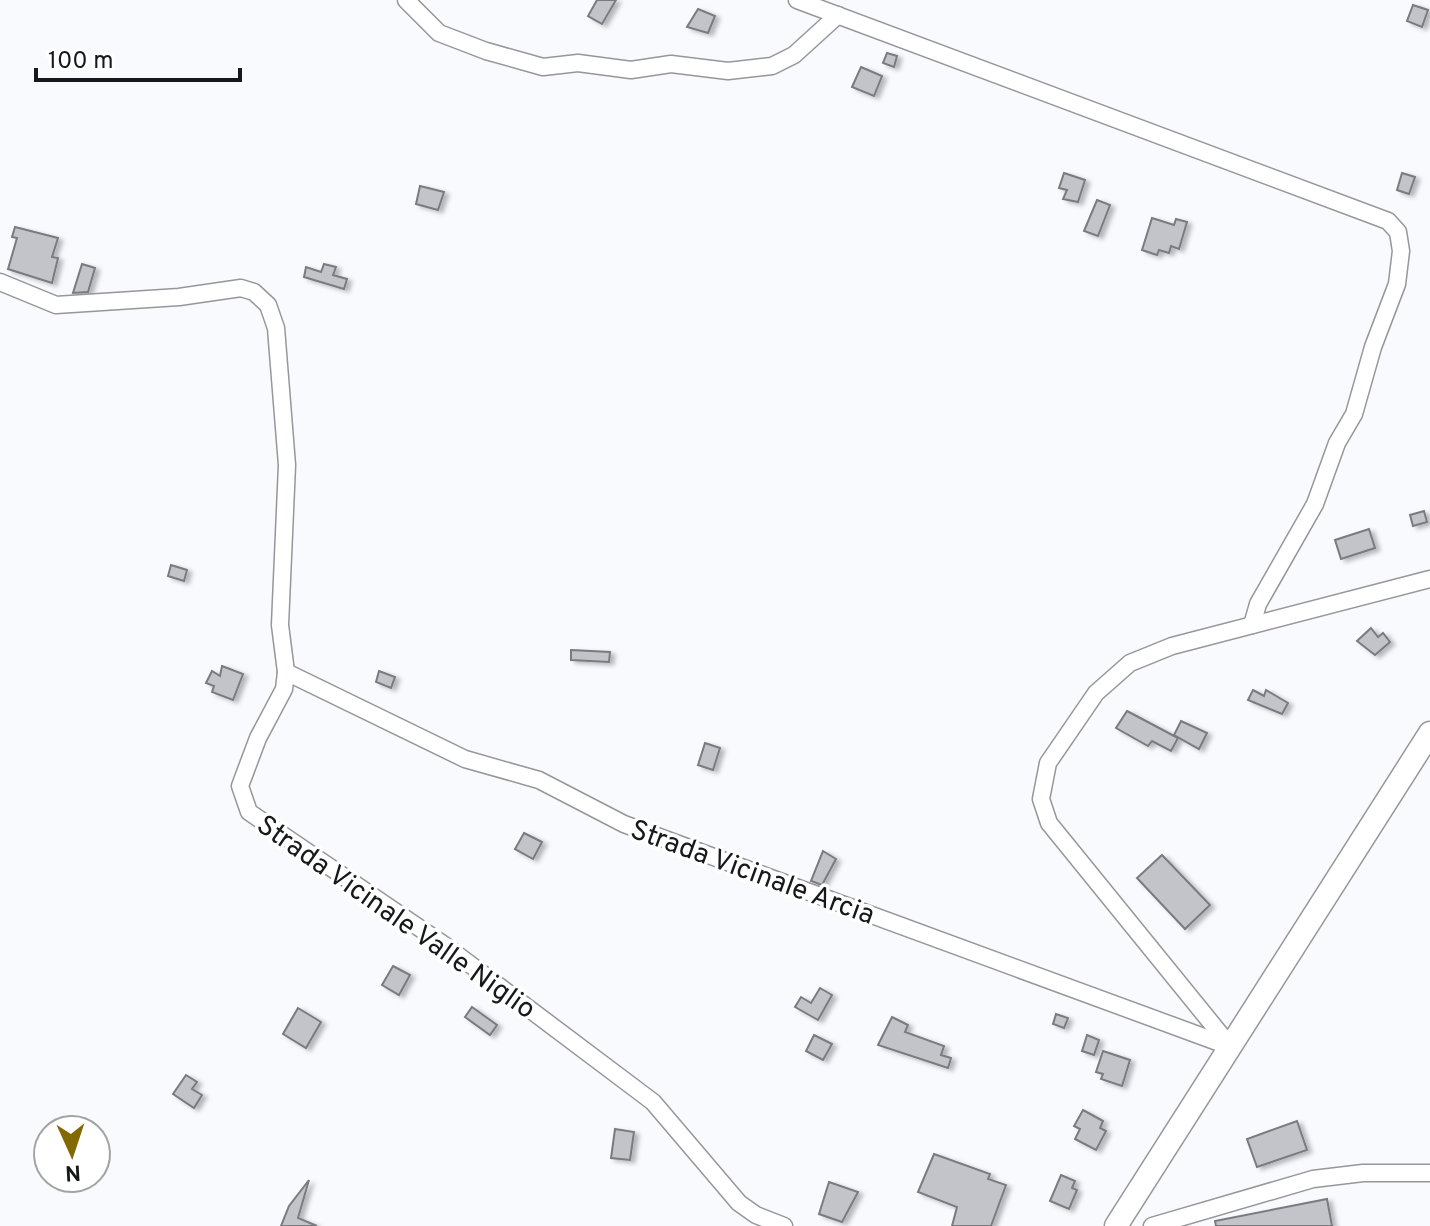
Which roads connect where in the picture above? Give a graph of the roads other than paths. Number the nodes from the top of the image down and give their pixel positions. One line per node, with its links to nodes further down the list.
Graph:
1 (406, 0): 3 (street)
2 (797, 0): 3 (street)
3 (838, 15): 6 (street)
4 (0, 282): 7 (street, Strada Vicinale Valle Niglio)
5 (1430, 579): 6 (street)
6 (1252, 625): 9 (street)
7 (286, 672): 9 (street, Strada Vicinale Arcia); 11 (street, Strada Vicinale Valle Niglio)
8 (1430, 733): 9 (main road)
9 (1231, 1047): 12 (main road)
10 (1430, 1173): 13 (street)
11 (784, 1226)
12 (1116, 1226)
13 (1152, 1226)

